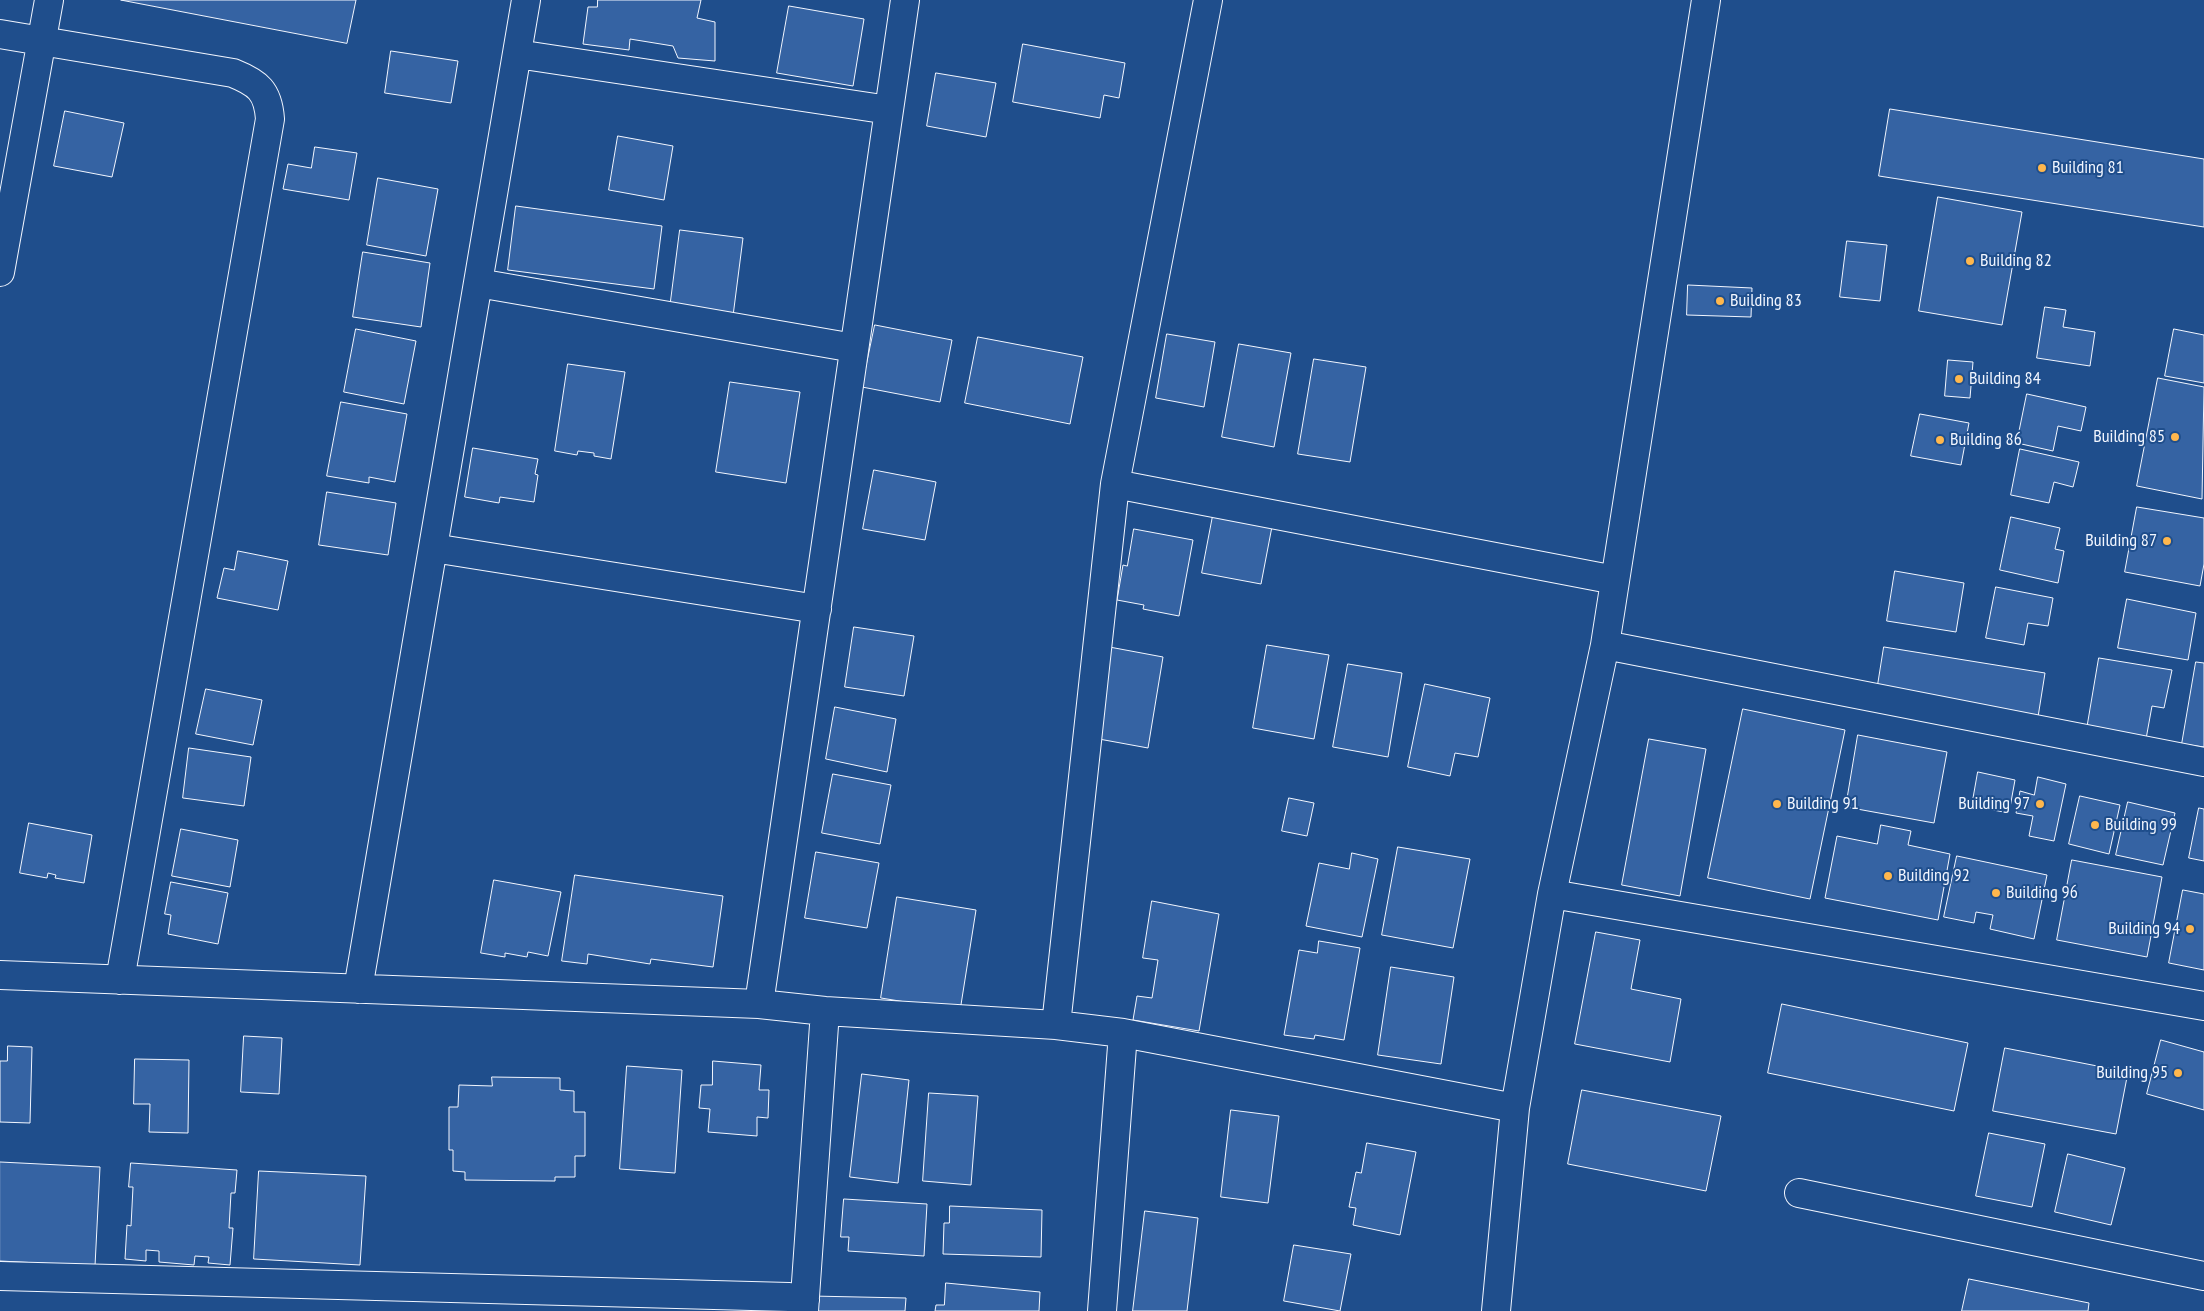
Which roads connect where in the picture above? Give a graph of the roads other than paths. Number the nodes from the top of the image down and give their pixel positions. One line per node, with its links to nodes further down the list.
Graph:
1 (49, 0): 7 (street)
2 (526, 0): 8 (street)
3 (905, 0): 9 (street)
4 (1208, 0): 13 (street)
5 (1706, 0): 15 (street)
6 (0, 34): 7 (street)
7 (42, 42): 10 (street); 21 (street)
8 (517, 54): 9 (street); 11 (street)
9 (889, 110): 12 (street)
10 (0, 272)
11 (478, 283): 12 (street); 14 (street)
12 (854, 348): 16 (street)
13 (1115, 484): 15 (street); 26 (street)
14 (433, 548): 16 (street); 22 (street)
15 (1615, 580): 17 (street)
16 (817, 608): 23 (street)
17 (1605, 645): 18 (street); 19 (street)
18 (2204, 762)
19 (1552, 894): 24 (street); 28 (street)
20 (0, 975): 21 (street)
21 (120, 980): 22 (street)
22 (358, 988): 23 (street)
23 (759, 1004): 25 (street)
24 (2204, 1006)
25 (825, 1011): 26 (street); 32 (street)
26 (1056, 1025): 27 (street)
27 (1123, 1033): 28 (street); 33 (street)
28 (1515, 1108): 34 (street)
29 (1799, 1193): 31 (street)
30 (0, 1276): 32 (street)
31 (2204, 1276)
32 (804, 1306)
33 (1102, 1311)
34 (1496, 1311)

